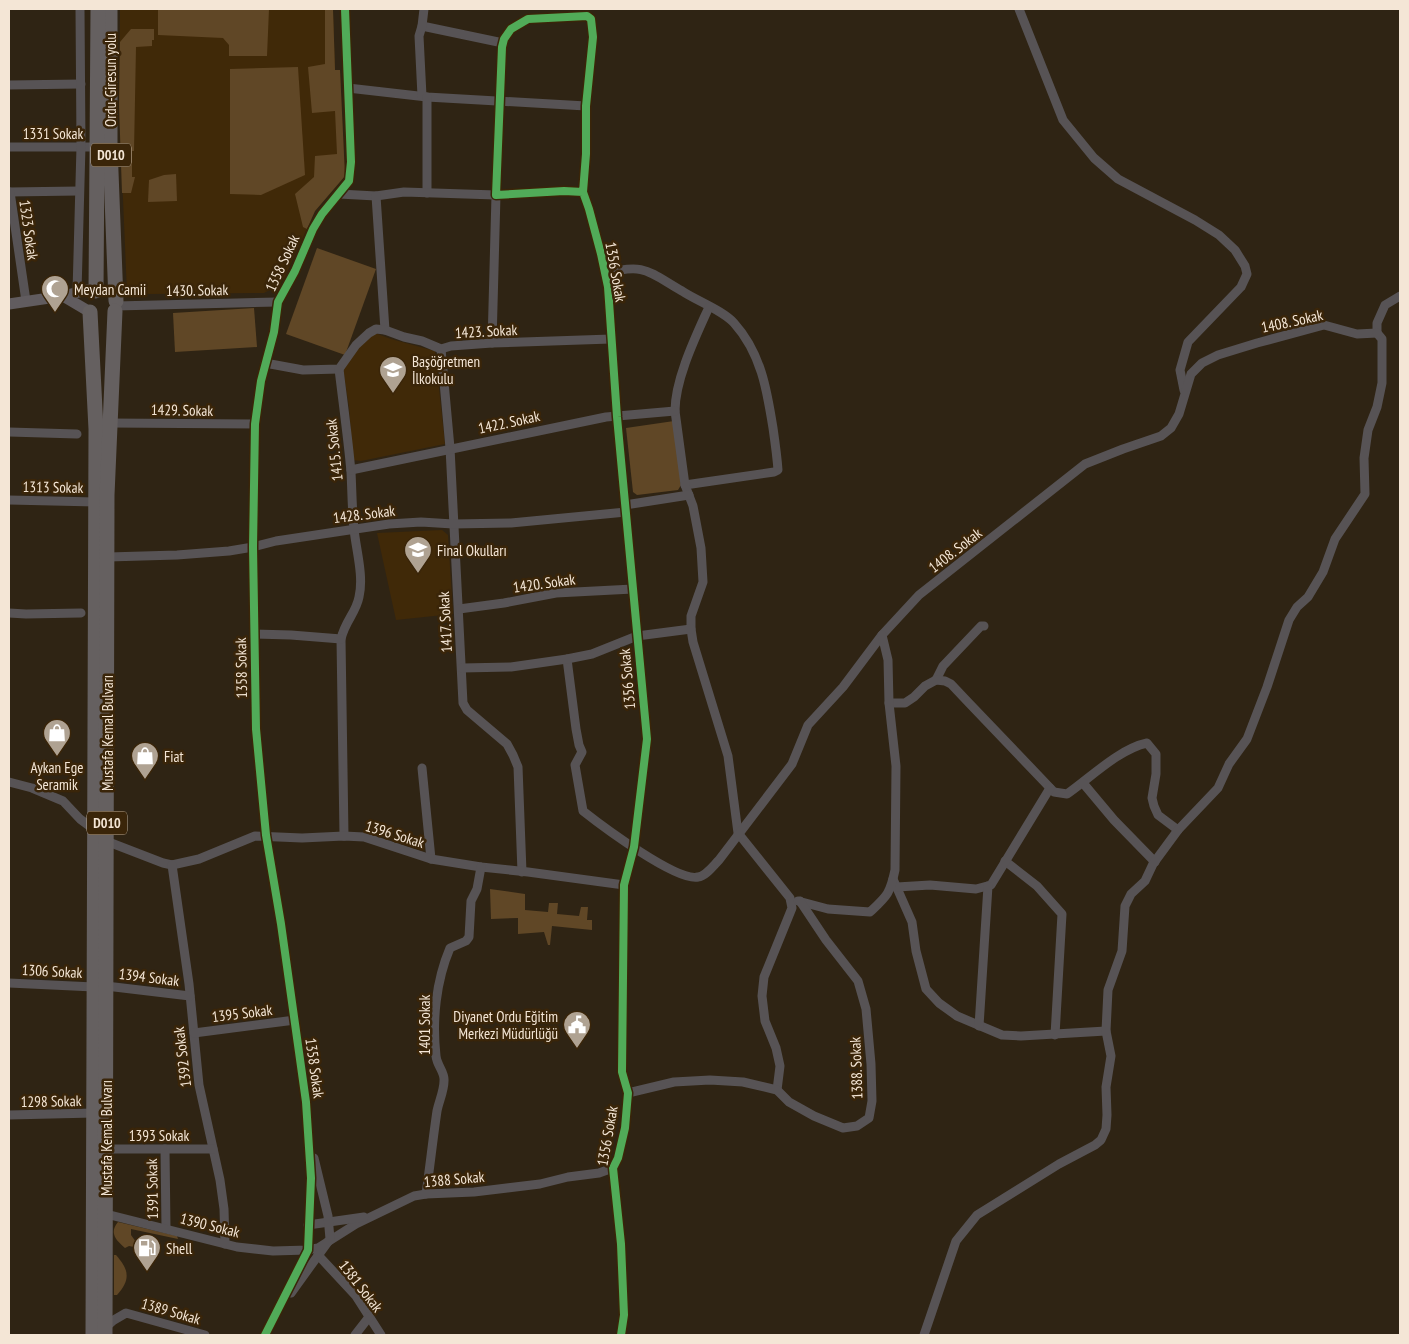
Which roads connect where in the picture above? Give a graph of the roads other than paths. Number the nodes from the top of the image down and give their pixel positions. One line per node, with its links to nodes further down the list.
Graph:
1 (80, 9): 9 (street)
2 (98, 9): 17 (highway, Ordu-Giresun yolu / D010)
3 (110, 9): 33 (highway, Ordu-Giresun yolu / D010)
4 (345, 9): 11 (street, 1358 Sokak)
5 (424, 9): 7 (street)
6 (1019, 9): 43 (street)
7 (422, 26): 8 (street); 12 (street)
8 (503, 44): 13 (street); 14 (street, 1356 Sokak)
9 (81, 84): 10 (street); 15 (street)
10 (9, 85)
11 (348, 88): 12 (street); 22 (street, 1358 Sokak)
12 (424, 96): 13 (street); 21 (street)
13 (499, 102): 14 (street); 23 (street)
14 (586, 106): 20 (street, 1356 Sokak)
15 (80, 146): 16 (street, 1331 Sokak); 17 (street, 1331 Sokak); 18 (street)
16 (9, 147)
17 (97, 147): 26 (highway, Ordu-Giresun yolu / D010)
18 (79, 191): 19 (street); 27 (street)
19 (9, 192): 30 (street, 1323 Sokak)
20 (583, 192): 23 (street); 25 (street, 1356 Sokak)
21 (427, 193): 23 (street); 24 (street)
22 (339, 194): 24 (street); 31 (street, 1358 Sokak)
23 (496, 195): 39 (street)
24 (376, 196): 36 (street)
25 (605, 274): 34 (street); 38 (street, 1356 Sokak)
26 (96, 291): 27 (street); 33 (highway); 35 (highway)
27 (77, 292): 28 (street)
28 (64, 296): 30 (street); 35 (street)
29 (1400, 296): 37 (street)
30 (26, 301): 32 (street)
31 (278, 302): 33 (street, 1430. Sokak); 41 (street, 1358 Sokak)
32 (9, 304)
33 (115, 306): 35 (highway); 46 (highway, Mustafa Kemal Bulvarı / D010)
34 (709, 307): 44 (street); 52 (street)
35 (90, 312): 55 (highway, Mustafa Kemal Bulvarı / D010)
36 (385, 330): 40 (street, 1423. Sokak); 42 (street)
37 (1377, 333): 43 (street, 1408. Sokak); 80 (street)
38 (611, 339): 39 (street, 1423. Sokak); 45 (street, 1356 Sokak)
39 (492, 343): 40 (street, 1423. Sokak)
40 (441, 349): 50 (street, 1417. Sokak)
41 (264, 363): 42 (street); 47 (street, 1358 Sokak)
42 (339, 369): 51 (street, 1415. Sokak)
43 (1185, 392): 68 (street, 1408. Sokak)
44 (675, 411): 45 (street, 1422. Sokak); 52 (street)
45 (617, 417): 50 (street, 1422. Sokak); 56 (street, 1356 Sokak)
46 (109, 423): 47 (street, 1429. Sokak); 60 (highway, Mustafa Kemal Bulvarı / D010)
47 (254, 424): 59 (street, 1358 Sokak)
48 (9, 432): 49 (street)
49 (77, 434)
50 (450, 448): 51 (street, 1422. Sokak); 57 (street, 1417. Sokak)
51 (351, 470): 58 (street, 1415. Sokak)
52 (685, 485): 53 (street)
53 (689, 495): 56 (street, 1428. Sokak); 66 (street)
54 (9, 500): 55 (street, 1313 Sokak)
55 (96, 502): 79 (highway, Mustafa Kemal Bulvarı / D010)
56 (625, 508): 57 (street, 1428. Sokak); 61 (street, 1356 Sokak)
57 (453, 524): 58 (street, 1428. Sokak); 62 (street, 1417. Sokak)
58 (354, 528): 59 (street, 1428. Sokak); 70 (street, 1415. Sokak)
59 (254, 547): 60 (street, 1428. Sokak); 67 (street, 1358 Sokak)
60 (108, 557): 84 (highway, Mustafa Kemal Bulvarı / D010)
61 (633, 589): 62 (street, 1420. Sokak); 69 (street, 1356 Sokak)
62 (459, 609): 72 (street, 1417. Sokak)
63 (9, 613): 64 (street)
64 (81, 613)
65 (984, 626): 73 (street)
66 (691, 629): 69 (street); 81 (street)
67 (254, 634): 70 (street); 82 (street, 1358 Sokak)
68 (882, 635): 74 (street); 81 (street, 1408. Sokak)
69 (637, 636): 71 (street); 85 (street, 1356 Sokak)
70 (340, 639): 83 (street)
71 (567, 659): 72 (street); 85 (street, 1408. Sokak)
72 (462, 668): 91 (street, 1417. Sokak)
73 (936, 680): 74 (street); 78 (street)
74 (888, 704): 92 (street)
75 (422, 768): 86 (street)
76 (9, 782): 79 (street)
77 (1083, 783): 78 (street); 80 (street); 88 (street)
78 (1050, 788): 87 (street)
79 (95, 830): 98 (highway, Mustafa Kemal Bulvarı / D010)
80 (1178, 830): 88 (street)
81 (738, 833): 85 (street, 1408. Sokak); 95 (street)
82 (266, 835): 83 (street, 1396 Sokak); 89 (street, 1396 Sokak); 100 (street, 1358 Sokak)
83 (344, 836): 86 (street, 1396 Sokak)
84 (106, 841): 89 (street, 1396 Sokak); 98 (highway, Mustafa Kemal Bulvarı / D010)
85 (634, 847): 93 (street, 1356 Sokak)
86 (431, 859): 90 (street, 1396 Sokak)
87 (1005, 860): 94 (street); 104 (street)
88 (1155, 862): 102 (street)
89 (172, 865): 99 (street, 1392 Sokak)
90 (481, 868): 91 (street, 1396 Sokak); 114 (street, 1401 Sokak)
91 (522, 872): 93 (street, 1396 Sokak)
92 (895, 883): 94 (street); 96 (street); 101 (street)
93 (624, 885): 106 (street, 1356 Sokak)
94 (988, 886): 101 (street)
95 (790, 898): 96 (street); 105 (street)
96 (800, 901): 105 (street, 1388. Sokak)
97 (9, 982): 98 (street, 1306 Sokak)
98 (100, 986): 99 (street, 1394 Sokak); 107 (highway, Mustafa Kemal Bulvarı / D010); 110 (highway, Mustafa Kemal Bulvarı / D010)
99 (190, 996): 103 (street, 1392 Sokak)
100 (295, 1020): 103 (street, 1395 Sokak); 109 (street, 1358 Sokak)
101 (979, 1026): 104 (street)
102 (1106, 1030): 104 (street); 132 (street)
103 (194, 1033): 112 (street, 1392 Sokak)
104 (1055, 1035)
105 (777, 1090): 106 (street, 1388. Sokak)
106 (628, 1093): 113 (street, 1356 Sokak)
107 (94, 1113): 108 (street, 1298 Sokak); 126 (highway, Mustafa Kemal Bulvarı / D010)
108 (9, 1115)
109 (309, 1137): 117 (street); 118 (street, 1358 Sokak)
110 (106, 1149): 111 (street, 1393 Sokak); 115 (highway, Mustafa Kemal Bulvarı / D010)
111 (165, 1149): 112 (street, 1393 Sokak); 119 (street, 1391 Sokak)
112 (213, 1149): 121 (street, 1392 Sokak)
113 (613, 1168): 114 (street, 1388 Sokak); 131 (street, 1356 Sokak)
114 (426, 1194): 116 (street, 1388 Sokak)
115 (106, 1214): 119 (street, 1390 Sokak); 126 (highway, Mustafa Kemal Bulvarı / D010)
116 (374, 1215): 117 (street); 120 (street, 1388 Sokak)
117 (329, 1222): 118 (street); 120 (street)
118 (308, 1225): 122 (street, 1358 Sokak)
119 (166, 1228): 121 (street, 1390 Sokak)
120 (330, 1239): 122 (street, 1388 Sokak); 123 (street)
121 (225, 1244): 122 (street, 1390 Sokak)
122 (308, 1250): 124 (street, 1358 Sokak)
123 (318, 1255): 124 (street); 125 (street, 1381 Sokak)
124 (276, 1313): 128 (street, 1358 Sokak)
125 (369, 1318): 129 (street); 130 (street, 1381 Sokak)
126 (101, 1333): 127 (street, 1389 Sokak)
127 (205, 1335)
128 (265, 1335)
129 (355, 1335)
130 (381, 1335)
131 (621, 1335)
132 (924, 1335)

